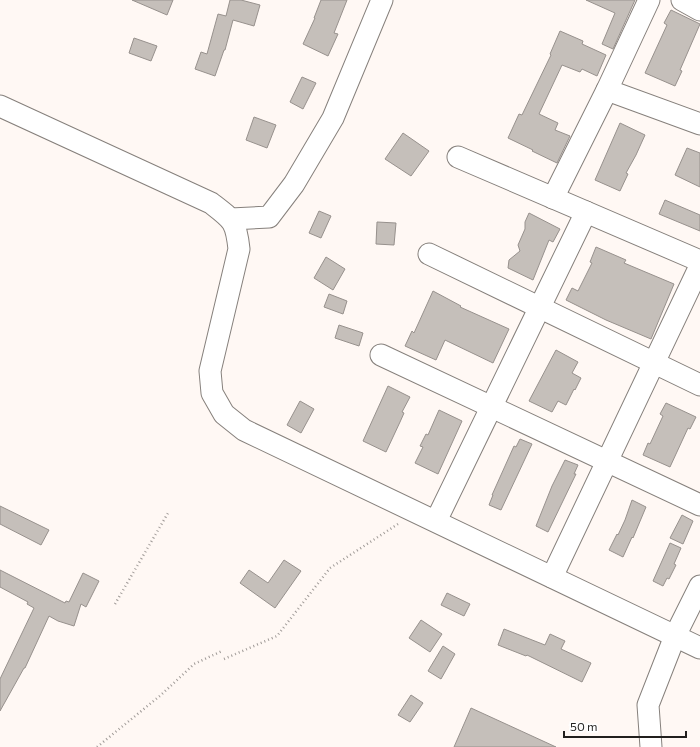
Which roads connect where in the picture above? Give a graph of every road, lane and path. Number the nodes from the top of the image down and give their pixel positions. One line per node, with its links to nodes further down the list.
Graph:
1 (382, 0): 11 (street)
2 (649, 0): 5 (street)
3 (682, 0): 4 (street)
4 (700, 10)
5 (608, 90): 7 (street); 9 (street)
6 (0, 106): 11 (street)
7 (700, 124)
8 (458, 157): 9 (street)
9 (553, 198): 10 (street)
10 (586, 212): 13 (street); 15 (street)
11 (231, 219): 22 (street)
12 (429, 254): 15 (street)
13 (700, 261)
14 (700, 266): 17 (street)
15 (540, 308): 17 (street); 19 (street)
16 (381, 355): 19 (street)
17 (654, 363): 18 (street); 20 (street)
18 (700, 385)
19 (491, 407): 20 (street); 24 (street)
20 (607, 461): 21 (street); 25 (street)
21 (700, 505)
22 (416, 512): 24 (street); 31 (path)
23 (168, 513): 27 (path)
24 (436, 521): 25 (street)
25 (552, 577): 28 (street)
26 (700, 586): 28 (street)
27 (115, 604)
28 (675, 636): 29 (street); 33 (street)
29 (700, 648)
30 (222, 651): 32 (path)
31 (224, 659)
32 (98, 747)
33 (651, 747)

